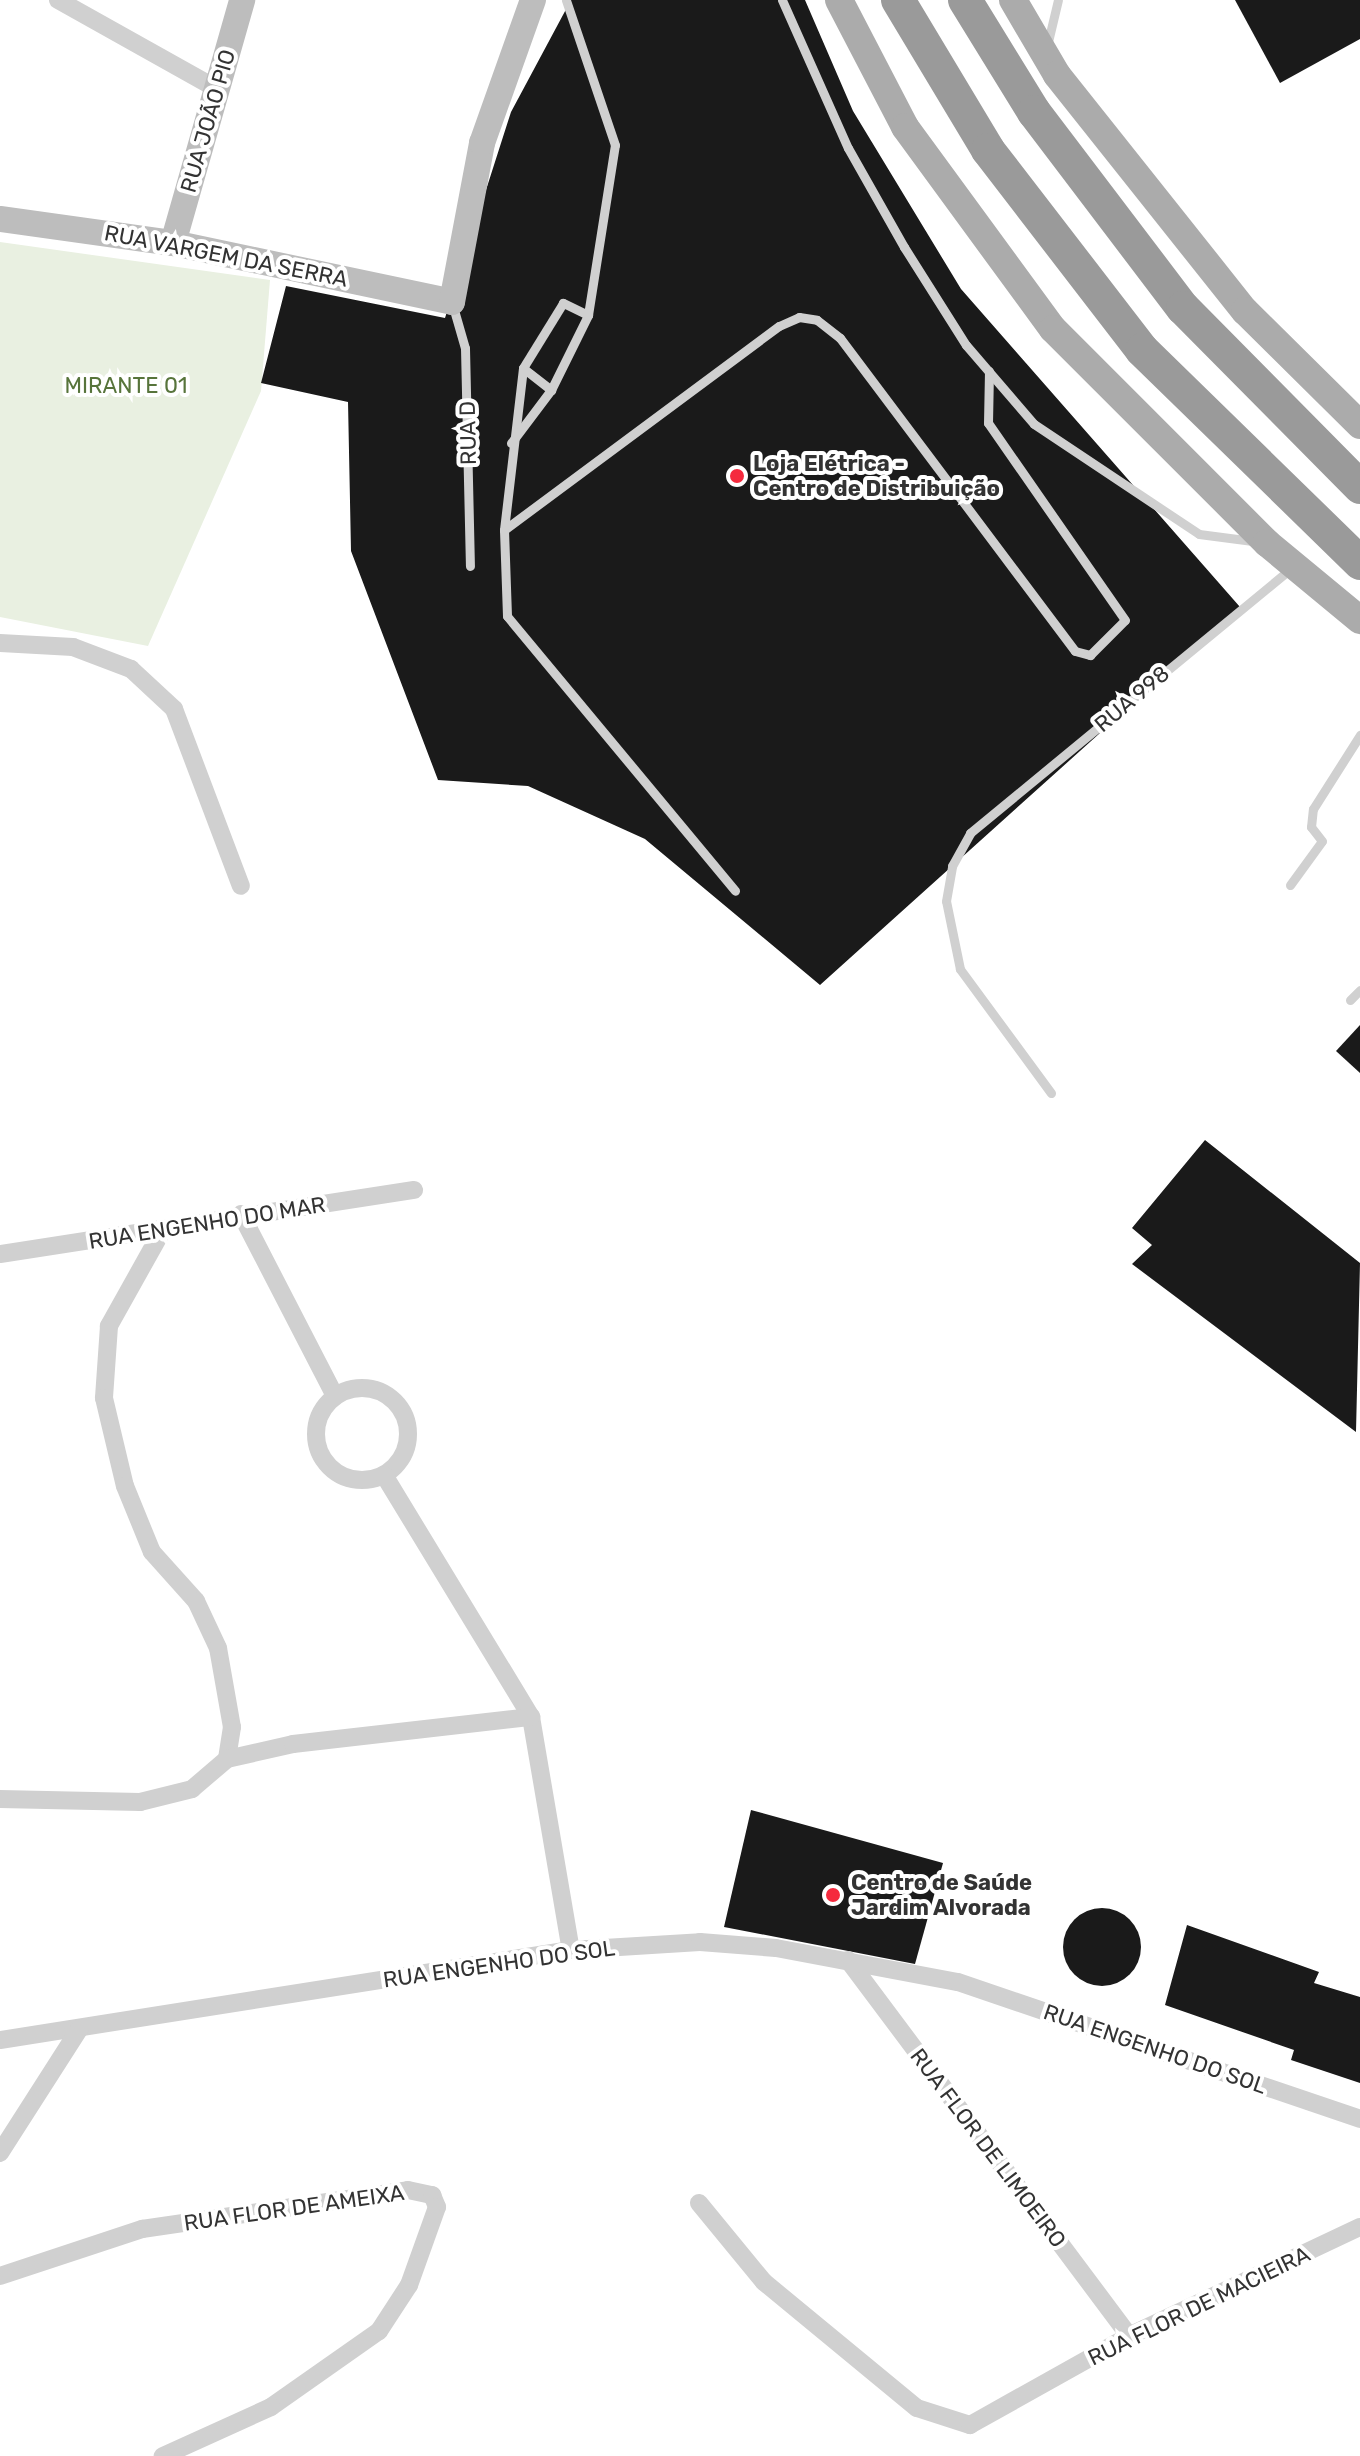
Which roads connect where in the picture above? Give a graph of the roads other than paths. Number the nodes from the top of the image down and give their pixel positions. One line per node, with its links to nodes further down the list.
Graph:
1 (58, 0): 12 (street)
2 (242, 0): 12 (street, RUA JOÃO PIO)
3 (533, 0): 15 (street)
4 (566, 0): 16 (lane)
5 (782, 0): 18 (lane)
6 (839, 0): 24 (main road)
7 (898, 0): 25 (highway)
8 (965, 0): 22 (highway)
9 (1013, 0): 11 (main road)
10 (1058, 0): 11 (lane)
11 (1057, 75): 20 (main road)
12 (217, 89): 14 (street, RUA JOÃO PIO)
13 (0, 219): 14 (street, RUA VARGEM DA SERRA)
14 (173, 243): 15 (street, RUA VARGEM DA SERRA)
15 (452, 302): 27 (lane, RUA D)
16 (588, 315): 17 (lane); 19 (lane)
17 (523, 368): 19 (lane); 21 (lane)
18 (989, 371): 23 (lane); 24 (lane)
19 (551, 390): 21 (lane)
20 (1360, 425)
21 (510, 445): 23 (lane)
22 (1360, 487)
23 (504, 530): 33 (lane)
24 (1267, 543): 26 (main road)
25 (1360, 563)
26 (1294, 565): 28 (main road); 36 (lane, RUA 998)
27 (470, 566)
28 (1360, 620)
29 (0, 643): 32 (street)
30 (1360, 735): 31 (lane)
31 (1290, 885)
32 (241, 886)
33 (735, 891)
34 (1360, 990): 35 (lane)
35 (1350, 1000)
36 (1051, 1093)
37 (414, 1190): 38 (street, RUA ENGENHO DO MAR)
38 (241, 1214): 39 (street, RUA ENGENHO DO MAR); 41 (street)
39 (162, 1231): 40 (street, RUA ENGENHO DO MAR); 44 (street)
40 (0, 1254)
41 (335, 1396): 42 (street); 42 (street)
42 (384, 1475): 43 (street)
43 (531, 1717): 44 (street); 46 (street)
44 (227, 1759): 45 (street)
45 (0, 1799)
46 (571, 1950): 47 (street, RUA ENGENHO DO SOL); 48 (street, RUA ENGENHO DO SOL)
47 (848, 1960): 50 (street, RUA ENGENHO DO SOL); 55 (street, RUA FLOR DE LIMOEIRO)
48 (80, 2028): 49 (street, RUA ENGENHO DO SOL); 51 (street)
49 (0, 2040)
50 (1360, 2119)
51 (0, 2153)
52 (699, 2203): 55 (street, RUA FLOR DE MACIEIRA)
53 (1360, 2227): 55 (street, RUA FLOR DE MACIEIRA)
54 (0, 2276): 56 (street, RUA FLOR DE AMEIXA)
55 (1129, 2336)
56 (163, 2456)

